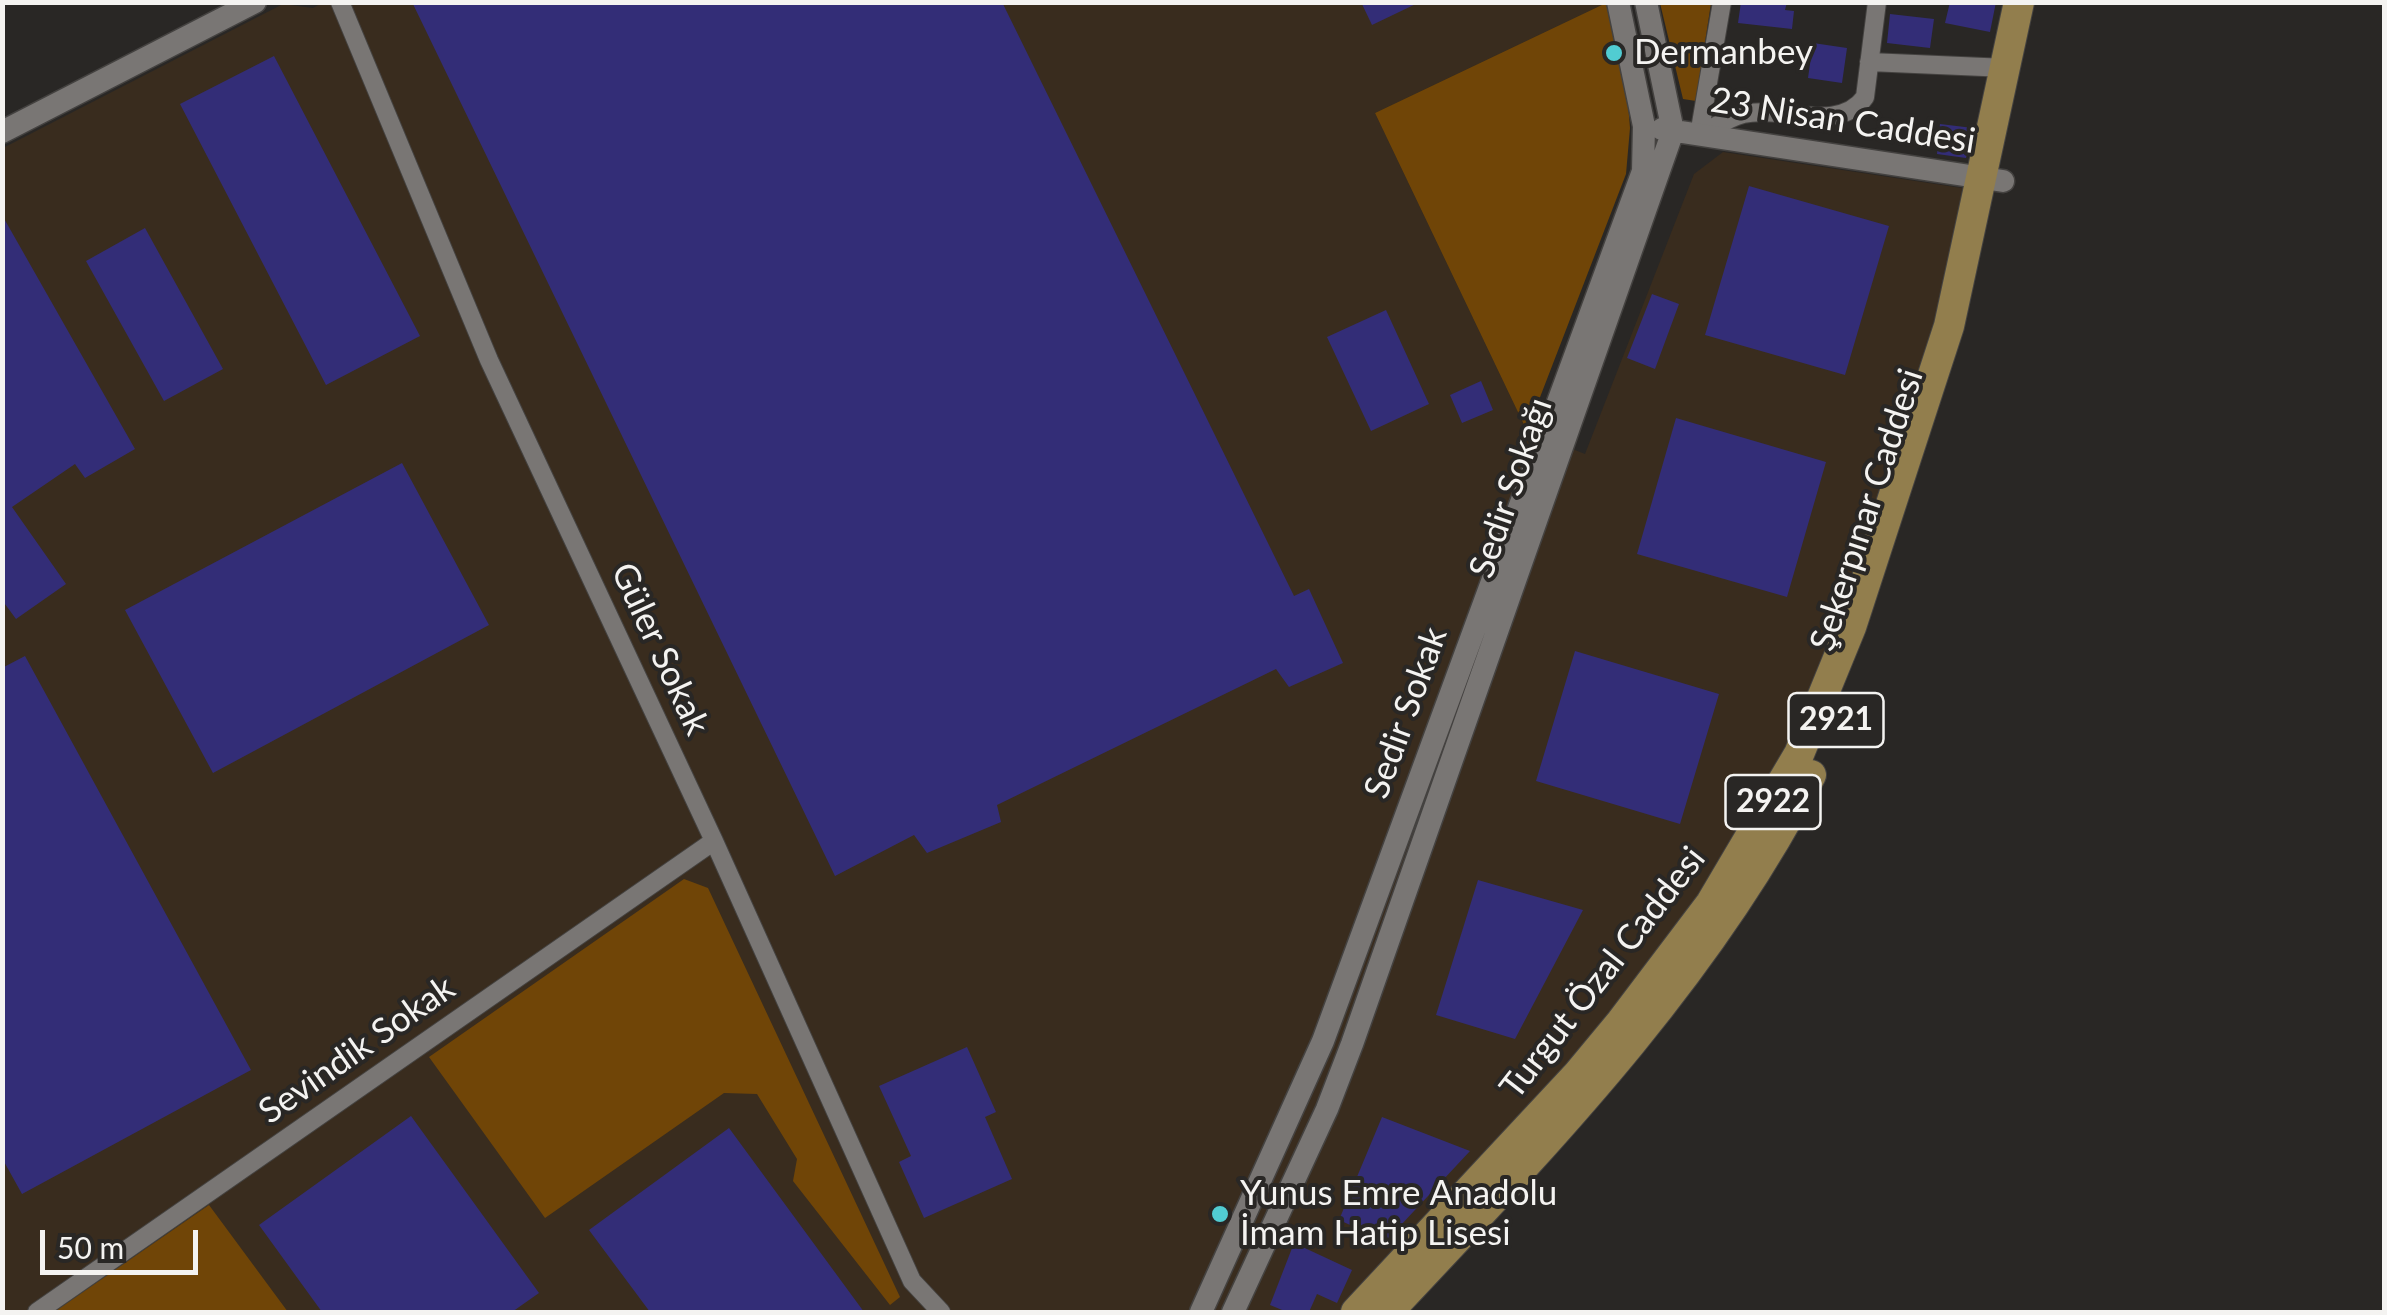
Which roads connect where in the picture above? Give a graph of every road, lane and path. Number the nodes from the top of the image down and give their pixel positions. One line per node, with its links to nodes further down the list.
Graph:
1 (255, 2): 13 (street)
2 (340, 2): 16 (street, Güler Sokak)
3 (1618, 2): 11 (street)
4 (1646, 2): 12 (street, 23 Nisan Caddesi)
5 (1722, 2): 14 (street)
6 (1877, 2): 9 (street)
7 (2019, 2): 10 (main road, Şekerpınar Caddesi / 2921)
8 (2038, 2): 15 (main road, Şekerpınar Caddesi / 2921)
9 (1869, 62): 10 (street); 14 (street)
10 (2006, 68): 15 (main road, Şekerpınar Caddesi / 2921)
11 (1644, 126): 12 (street, 23 Nisan Caddesi); 19 (street, Sedir Sokak)
12 (1674, 131): 14 (street, 23 Nisan Caddesi); 20 (street, Sedir Sokağı)
13 (2, 132)
14 (1698, 135): 15 (street, 23 Nisan Caddesi)
15 (1993, 179): 21 (main road, Turgut Özal Caddesi / 2922); 22 (main road, Şekerpınar Caddesi / 2921)
16 (714, 841): 17 (street, Sevindik Sokak); 18 (street, Güler Sokak)
17 (37, 1312)
18 (941, 1312)
19 (1201, 1312)
20 (1233, 1312)
21 (1356, 1312)
22 (1388, 1312)

